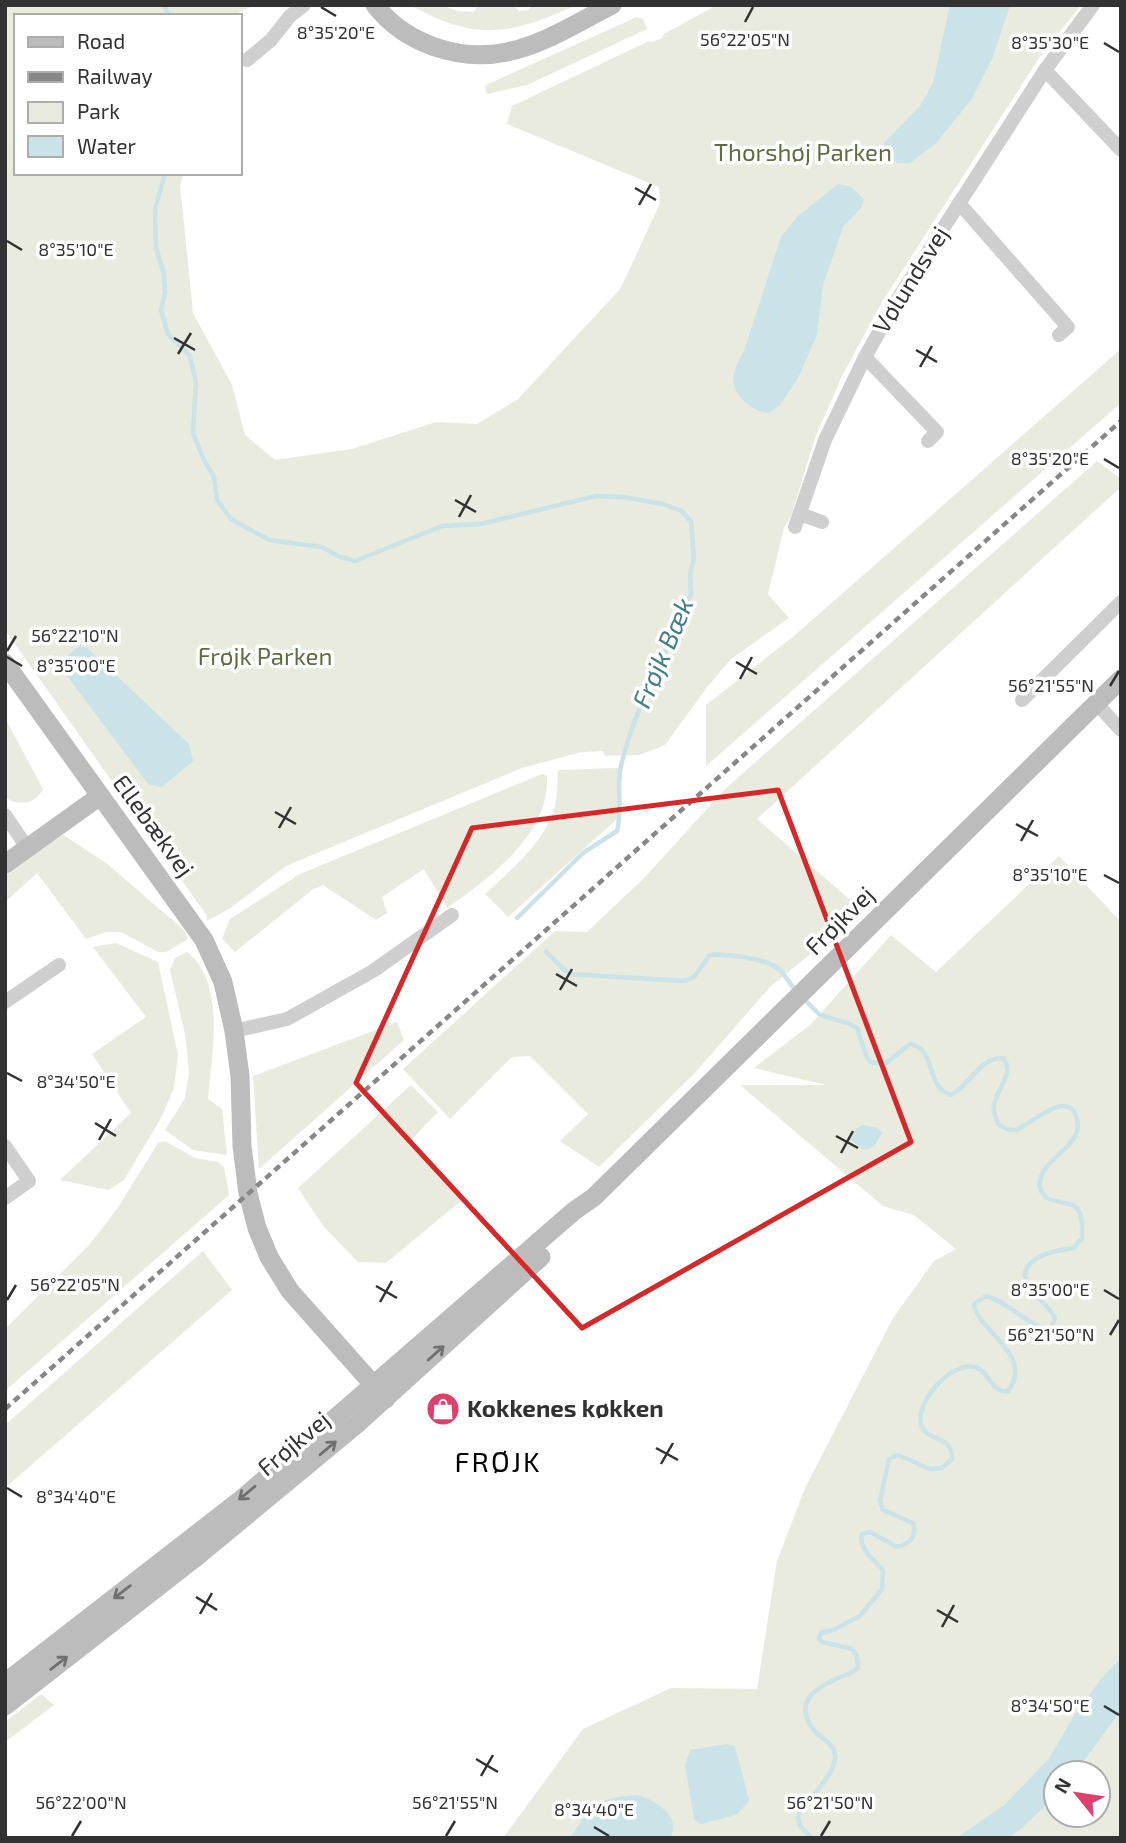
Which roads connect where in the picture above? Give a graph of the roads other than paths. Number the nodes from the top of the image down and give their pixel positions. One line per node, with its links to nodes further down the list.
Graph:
1 (304, 5): 5 (street)
2 (375, 5): 3 (street)
3 (612, 5)
4 (1093, 5): 6 (street, Vølundsvej)
5 (247, 60)
6 (1045, 70): 7 (street); 8 (street, Vølundsvej)
7 (1121, 150)
8 (959, 203): 9 (street, Vølundsvej); 10 (street, Vølundsvej)
9 (1059, 335)
10 (864, 357): 11 (street, Vølundsvej); 12 (street, Vølundsvej)
11 (928, 441)
12 (822, 522)
13 (1121, 602): 16 (street)
14 (5, 663): 19 (street, Ellebækvej)
15 (1121, 679): 17 (street, Frøjkvej)
16 (1022, 700)
17 (1096, 704): 18 (street); 29 (street, Frøjkvej)
18 (1121, 730)
19 (100, 796): 21 (street); 26 (street, Ellebækvej)
20 (5, 815): 21 (street)
21 (28, 849): 22 (street)
22 (5, 864)
23 (453, 915): 26 (street)
24 (59, 965): 25 (street)
25 (5, 1002)
26 (234, 1031): 29 (street, Ellebækvej)
27 (5, 1146): 28 (street)
28 (5, 1198)
29 (380, 1392): 30 (street, Frøjkvej, one-way to 30); 31 (street, Frøjkvej, one-way to 29)
30 (5, 1683)
31 (5, 1706)

